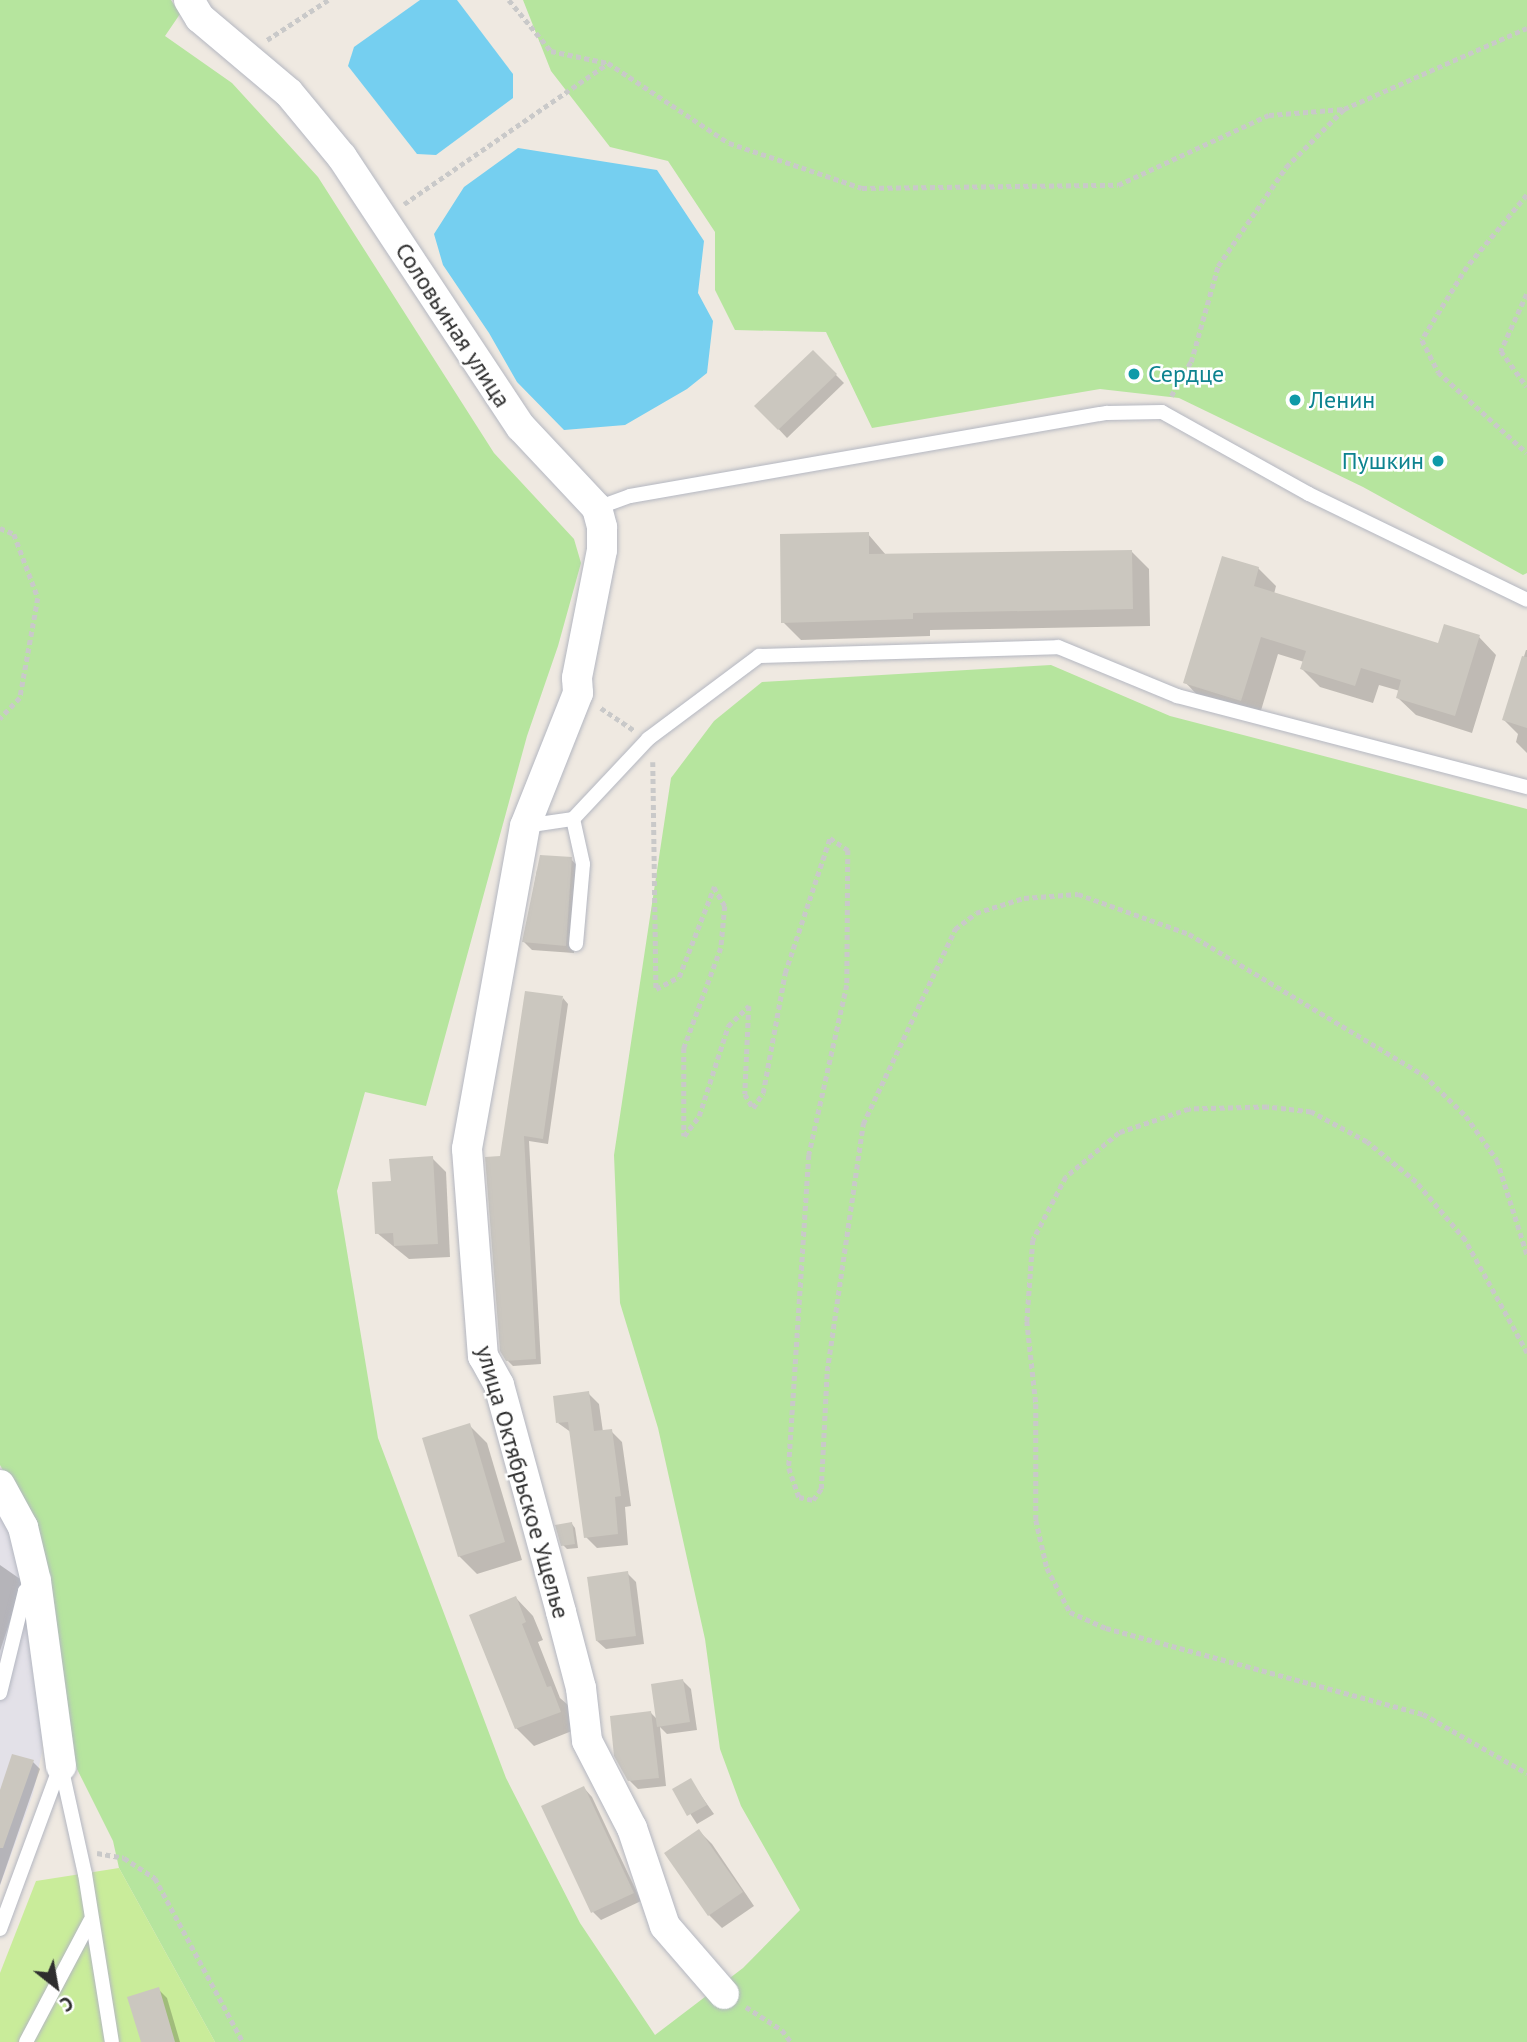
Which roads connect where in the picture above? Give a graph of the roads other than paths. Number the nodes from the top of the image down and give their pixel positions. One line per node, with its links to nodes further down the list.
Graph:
1 (189, 0): 2 (street, Соловьиная улица)
2 (597, 509): 3 (lane); 6 (street, улица Октябрьское Ущелье)
3 (1527, 600)
4 (1527, 787): 5 (lane)
5 (573, 819): 6 (lane); 7 (lane)
6 (525, 826): 14 (street, улица Октябрьское Ущелье)
7 (576, 944)
8 (0, 1485): 9 (street)
9 (36, 1581): 10 (lane); 11 (street)
10 (0, 1693)
11 (61, 1766): 12 (lane); 13 (lane)
12 (90, 1921): 15 (lane); 16 (lane)
13 (0, 1929)
14 (724, 1994)
15 (26, 2042)
16 (112, 2042)

